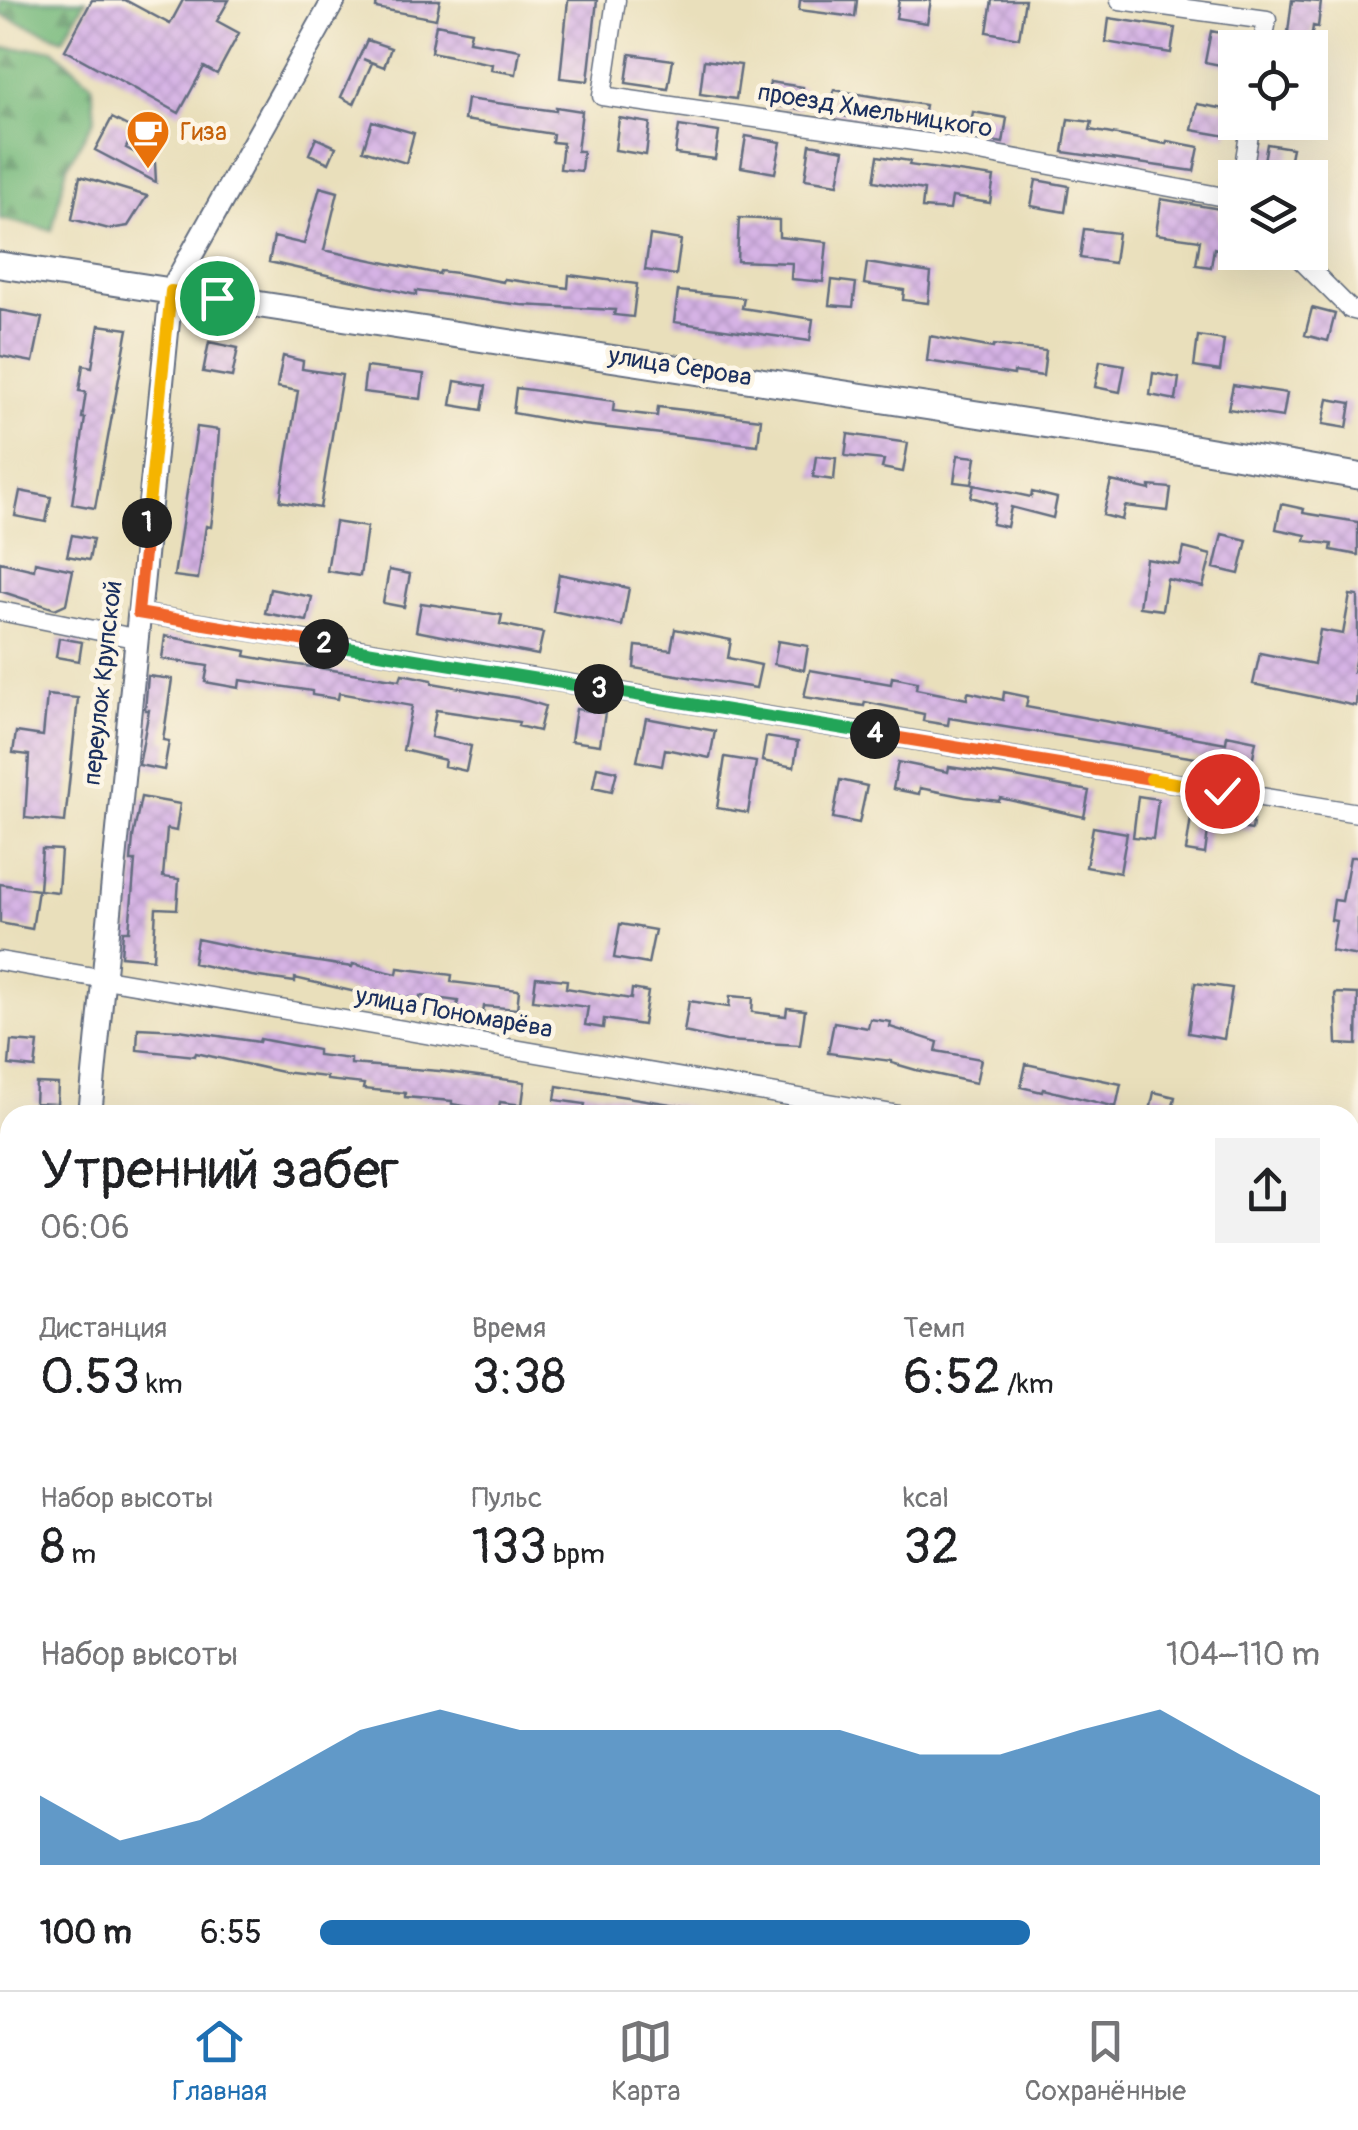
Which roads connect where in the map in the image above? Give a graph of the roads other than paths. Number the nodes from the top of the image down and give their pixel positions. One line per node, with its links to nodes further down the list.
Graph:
1 (334, 0): 8 (street, переулок Крупской)
2 (616, 0): 5 (street, проезд Хмельницкого)
3 (1120, 0): 4 (street)
4 (1265, 30)
5 (1218, 196)
6 (0, 265): 8 (main road, улица Серова)
7 (1311, 270): 9 (street)
8 (171, 291): 10 (main road, улица Серова); 12 (street, переулок Крупской)
9 (1358, 311)
10 (1358, 476)
11 (0, 611): 13 (street)
12 (138, 613): 13 (street, переулок Крупской); 14 (street)
13 (134, 638): 16 (street, переулок Крупской)
14 (1358, 813)
15 (0, 961): 16 (street, улица Пономарёва)
16 (102, 978): 17 (street, переулок Крупской); 18 (street, улица Пономарёва)
17 (91, 1105)
18 (841, 1105)

